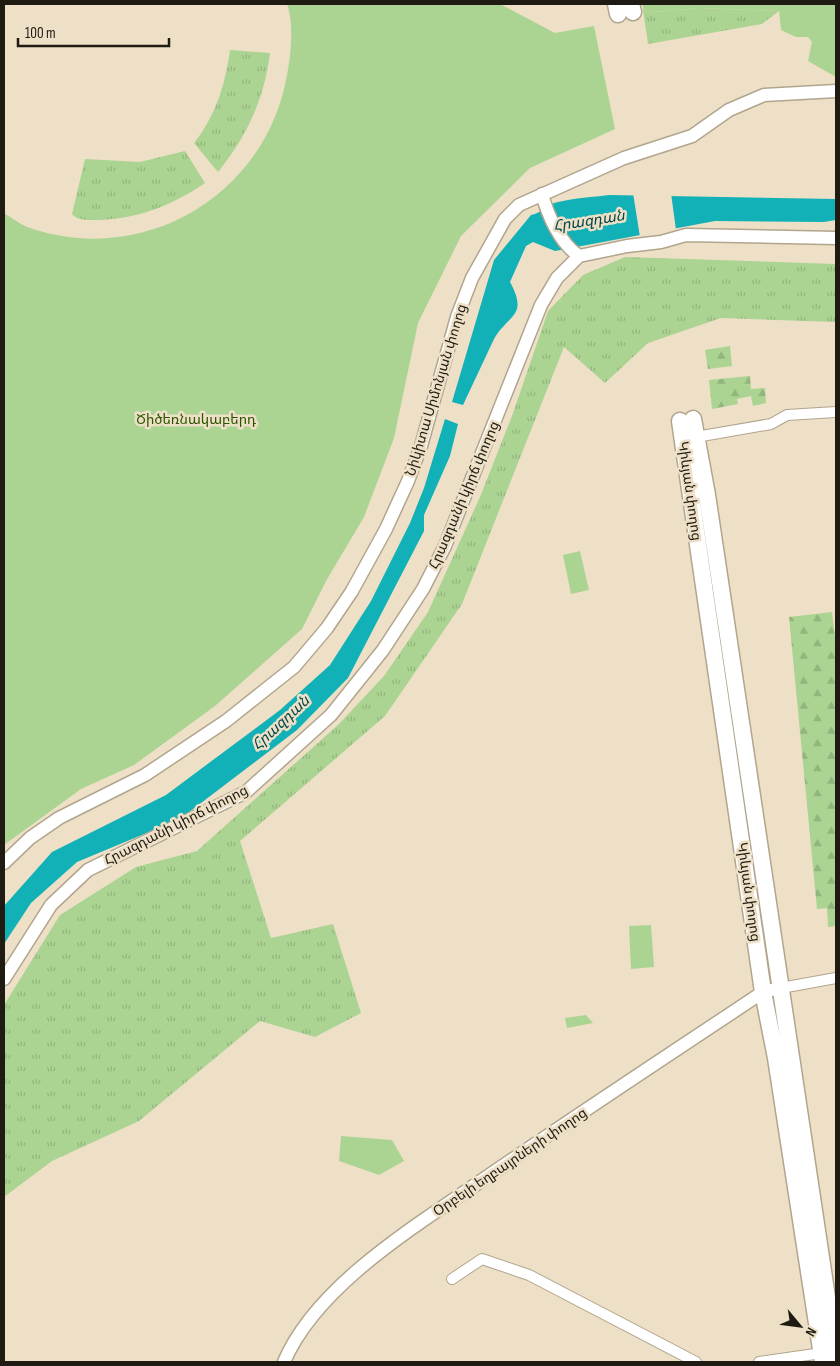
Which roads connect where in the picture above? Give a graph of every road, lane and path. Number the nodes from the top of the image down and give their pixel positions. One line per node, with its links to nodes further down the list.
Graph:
1 (836, 91): 2 (street, Նիկիտա Սիմոնյան փողոց)
2 (542, 194): 4 (street); 10 (street, Նիկիտա Սիմոնյան փողոց)
3 (836, 238): 4 (street)
4 (579, 256): 12 (street, Հրազդանի կիրճ փողոց)
5 (836, 412): 6 (street)
6 (696, 437): 7 (main road, Կիևյան փողոց); 8 (main road, Կիևյան փողոց)
7 (707, 495): 8 (main road); 9 (main road, Կիևյան փողոց)
8 (690, 496): 9 (main road, Կիևյան փողոց)
9 (733, 722): 13 (main road, Կիևյան փողոց); 14 (main road, Կիևյան փողոց)
10 (4, 863)
11 (836, 978): 13 (street)
12 (4, 979)
13 (781, 988): 14 (street); 15 (main road, Կիևյան փողոց)
14 (763, 992): 15 (main road, Կիևյան փողոց); 18 (street, Օրբելի եղբայրների փողոց)
15 (813, 1253): 17 (main road, Կիևյան փողոց)
16 (452, 1279): 19 (street)
17 (827, 1358): 20 (street)
18 (284, 1362)
19 (696, 1362)
20 (759, 1362)

